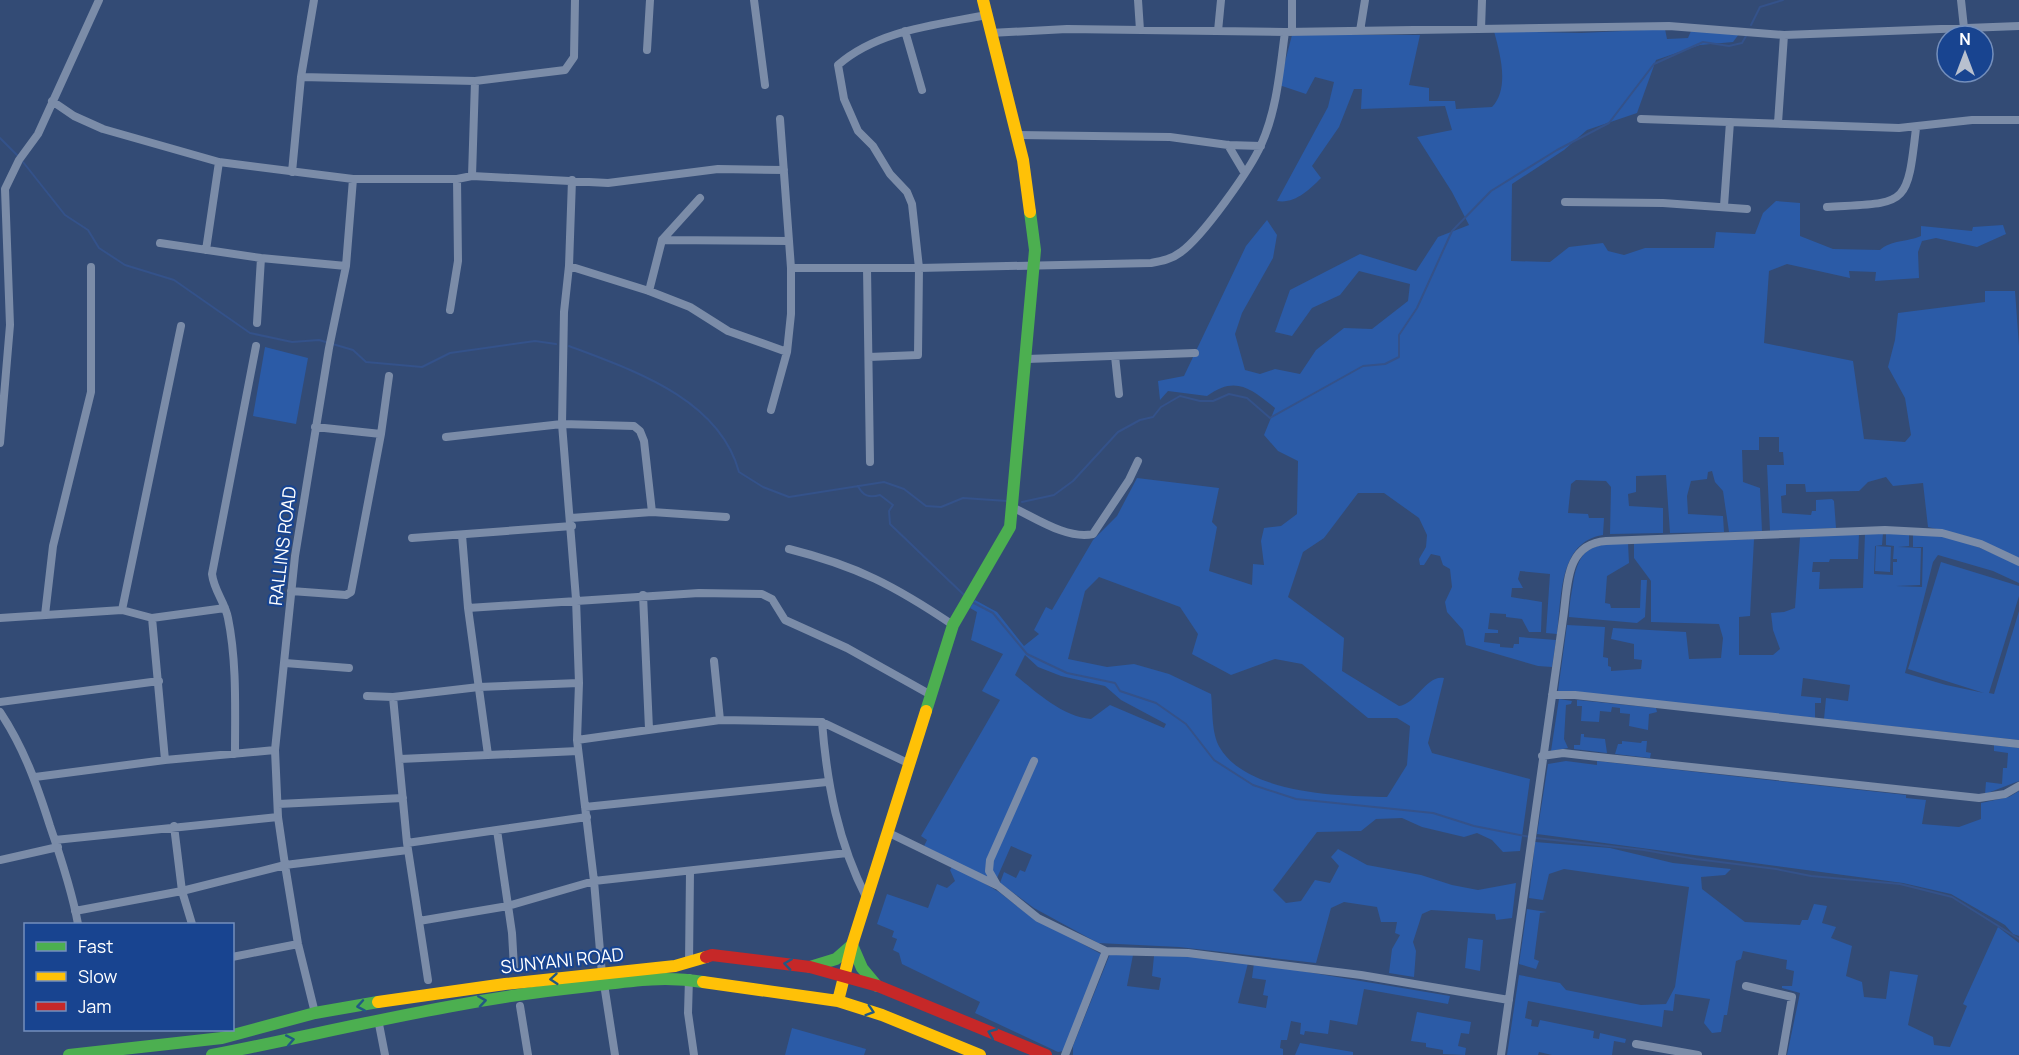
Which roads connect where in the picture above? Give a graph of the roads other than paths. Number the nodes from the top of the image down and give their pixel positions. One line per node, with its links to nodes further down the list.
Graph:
1 (99, 0): 31 (street)
2 (314, 0): 27 (street)
3 (575, 0): 28 (street)
4 (650, 0): 26 (street)
5 (754, 0): 29 (street)
6 (983, 0): 13 (main road)
7 (1138, 0): 19 (street)
8 (1221, 0): 20 (street)
9 (1292, 0): 23 (street)
10 (1365, 0): 21 (street)
11 (1482, 0): 17 (street)
12 (1961, 0): 14 (street)
13 (986, 15): 22 (street); 24 (main road)
14 (1964, 24)
15 (2019, 26): 16 (street)
16 (1995, 27)
17 (1481, 29): 21 (street); 25 (street)
18 (1935, 29): 25 (street)
19 (1140, 30): 20 (street); 24 (street)
20 (1218, 31): 23 (street)
21 (1360, 31): 23 (street)
22 (905, 32): 30 (street); 65 (street)
23 (1289, 32): 40 (street)
24 (990, 33): 38 (main road)
25 (1784, 35): 36 (street)
26 (647, 50)
27 (301, 77): 28 (street); 43 (street)
28 (475, 81): 45 (street)
29 (765, 85)
30 (922, 90)
31 (52, 101): 41 (street); 83 (street)
32 (780, 119): 42 (street)
33 (1641, 119): 35 (street)
34 (2019, 120): 37 (street)
35 (1730, 122): 36 (street); 51 (street)
36 (1778, 123): 37 (street)
37 (1916, 128): 52 (street)
38 (1017, 135): 39 (street); 61 (main road)
39 (1228, 145): 40 (street); 44 (street)
40 (1261, 146): 44 (street)
41 (219, 162): 43 (street); 57 (street)
42 (784, 170): 48 (street); 55 (street)
43 (292, 172): 46 (street)
44 (1244, 172): 61 (street)
45 (472, 176): 47 (street); 48 (street)
46 (353, 179): 47 (street); 59 (street, RALLINS ROAD)
47 (457, 179): 67 (street)
48 (572, 180): 60 (street)
49 (700, 198): 54 (street)
50 (1564, 202): 51 (street)
51 (1724, 206): 53 (street)
52 (1827, 207)
53 (1747, 209)
54 (662, 240): 55 (street); 66 (street)
55 (788, 242): 63 (street)
56 (160, 243): 57 (street)
57 (206, 250): 58 (street)
58 (261, 258): 59 (street); 68 (street)
59 (346, 266): 80 (street, RALLINS ROAD)
60 (569, 266): 66 (street); 79 (street)
61 (1034, 266): 65 (street); 75 (main road)
62 (90, 267): 100 (street)
63 (791, 268): 64 (street); 71 (street)
64 (867, 268): 65 (street); 74 (street)
65 (919, 268): 74 (street)
66 (649, 291): 71 (street)
67 (450, 310)
68 (257, 323)
69 (182, 326): 99 (street)
70 (256, 346): 97 (street)
71 (787, 352): 78 (street)
72 (1195, 353): 73 (street)
73 (1115, 356): 75 (street); 77 (street)
74 (869, 357): 85 (street)
75 (1027, 359): 86 (main road)
76 (389, 376): 81 (street)
77 (1119, 394)
78 (771, 410)
79 (562, 424): 82 (street); 87 (street); 89 (street)
80 (315, 427): 81 (street); 94 (street, RALLINS ROAD)
81 (381, 434): 94 (street)
82 (446, 437)
83 (0, 443)
84 (1138, 461): 86 (street)
85 (870, 462)
86 (1012, 507): 103 (main road)
87 (652, 512): 88 (street); 89 (street)
88 (726, 517)
89 (572, 522): 90 (street); 96 (street)
90 (462, 535): 91 (street); 98 (street)
91 (412, 538)
92 (789, 549): 103 (street)
93 (2019, 561): 111 (street)
94 (291, 591): 105 (street, RALLINS ROAD)
95 (643, 596): 96 (street); 110 (street); 118 (street)
96 (576, 599): 98 (street); 108 (street)
97 (225, 608): 102 (street); 123 (street)
98 (468, 608): 109 (street)
99 (122, 610): 100 (street); 102 (street)
100 (45, 615): 101 (street)
101 (0, 618)
102 (152, 618): 107 (street)
103 (953, 625): 110 (main road)
104 (714, 661): 116 (street)
105 (285, 663): 106 (street); 121 (street, RALLINS ROAD)
106 (349, 668)
107 (159, 681): 114 (street); 127 (street)
108 (579, 683): 109 (street); 119 (street)
109 (479, 687): 113 (street); 124 (street)
110 (931, 695): 129 (main road)
111 (1552, 695): 120 (street); 125 (street)
112 (367, 696): 113 (street)
113 (393, 697): 126 (street)
114 (0, 702)
115 (0, 712): 130 (street)
116 (720, 720): 117 (street); 118 (street)
117 (822, 722): 129 (street); 131 (street)
118 (649, 729): 119 (street)
119 (577, 740): 122 (street)
120 (2019, 744)
121 (275, 750): 123 (street); 134 (street, RALLINS ROAD)
122 (578, 751): 124 (street); 135 (street)
123 (235, 754): 127 (street)
124 (488, 755): 126 (street)
125 (1542, 756): 132 (street); 169 (street)
126 (400, 759): 133 (street)
127 (165, 760): 130 (street)
128 (1034, 761): 148 (street)
129 (910, 764): 140 (main road)
130 (35, 777): 141 (street)
131 (827, 782): 135 (street); 143 (street)
132 (2019, 786)
133 (403, 798): 134 (street); 142 (street)
134 (278, 804): 136 (street, RALLINS ROAD)
135 (585, 807): 137 (street)
136 (278, 817): 138 (street); 145 (street, RALLINS ROAD)
137 (586, 817): 139 (street); 147 (street)
138 (174, 826): 141 (street); 149 (street)
139 (497, 830): 142 (street); 151 (street)
140 (887, 832): 148 (street); 150 (main road)
141 (56, 844): 144 (street); 152 (street)
142 (407, 847): 145 (street); 153 (street)
143 (846, 853): 146 (street); 150 (street)
144 (0, 860)
145 (285, 865): 149 (street); 156 (street, RALLINS ROAD)
146 (690, 872): 147 (street); 160 (street)
147 (594, 881): 151 (street); 165 (street)
148 (997, 885): 158 (street)
149 (182, 891): 152 (street); 155 (street)
150 (868, 899): 157 (main road)
151 (508, 906): 153 (street); 162 (street)
152 (75, 911): 154 (street)
153 (419, 921): 166 (street)
154 (78, 923)
155 (192, 923)
156 (298, 944): 159 (street); 172 (street, RALLINS ROAD)
157 (852, 945): 161 (main road); 163 (main road); 168 (main road)
158 (1107, 951): 169 (street); 185 (street)
159 (234, 957)
160 (689, 963): 161 (main road, SUNYANI ROAD, one-way to 160); 165 (main road, SUNYANI ROAD)
161 (810, 967): 163 (main road, SUNYANI ROAD)
162 (514, 968)
163 (845, 977): 168 (main road, SUNYANI ROAD); 170 (main road)
164 (688, 978): 165 (main road, SUNYANI ROAD); 170 (main road, SUNYANI ROAD); 182 (street)
165 (603, 979): 172 (main road, SUNYANI ROAD, one-way to 172); 173 (main road, SUNYANI ROAD, one-way to 165); 181 (street)
166 (428, 980)
167 (1746, 986): 188 (street)
168 (878, 987): 184 (main road, SUNYANI ROAD, one-way to 168)
169 (1509, 1000): 186 (street)
170 (838, 1001): 183 (main road, SUNYANI ROAD, one-way to 183)
171 (520, 1006): 180 (street)
172 (315, 1013): 174 (main road, SUNYANI ROAD)
173 (378, 1019): 178 (main road, SUNYANI ROAD, one-way to 173); 179 (street)
174 (221, 1034): 176 (main road, SUNYANI ROAD)
175 (1636, 1044): 187 (street)
176 (97, 1054): 177 (main road, SUNYANI ROAD)
177 (69, 1055)
178 (213, 1055)
179 (385, 1055)
180 (528, 1055)
181 (615, 1055)
182 (694, 1055)
183 (980, 1055)
184 (1046, 1055)
185 (1065, 1055)
186 (1501, 1055)
187 (1698, 1055)
188 (1782, 1055)

